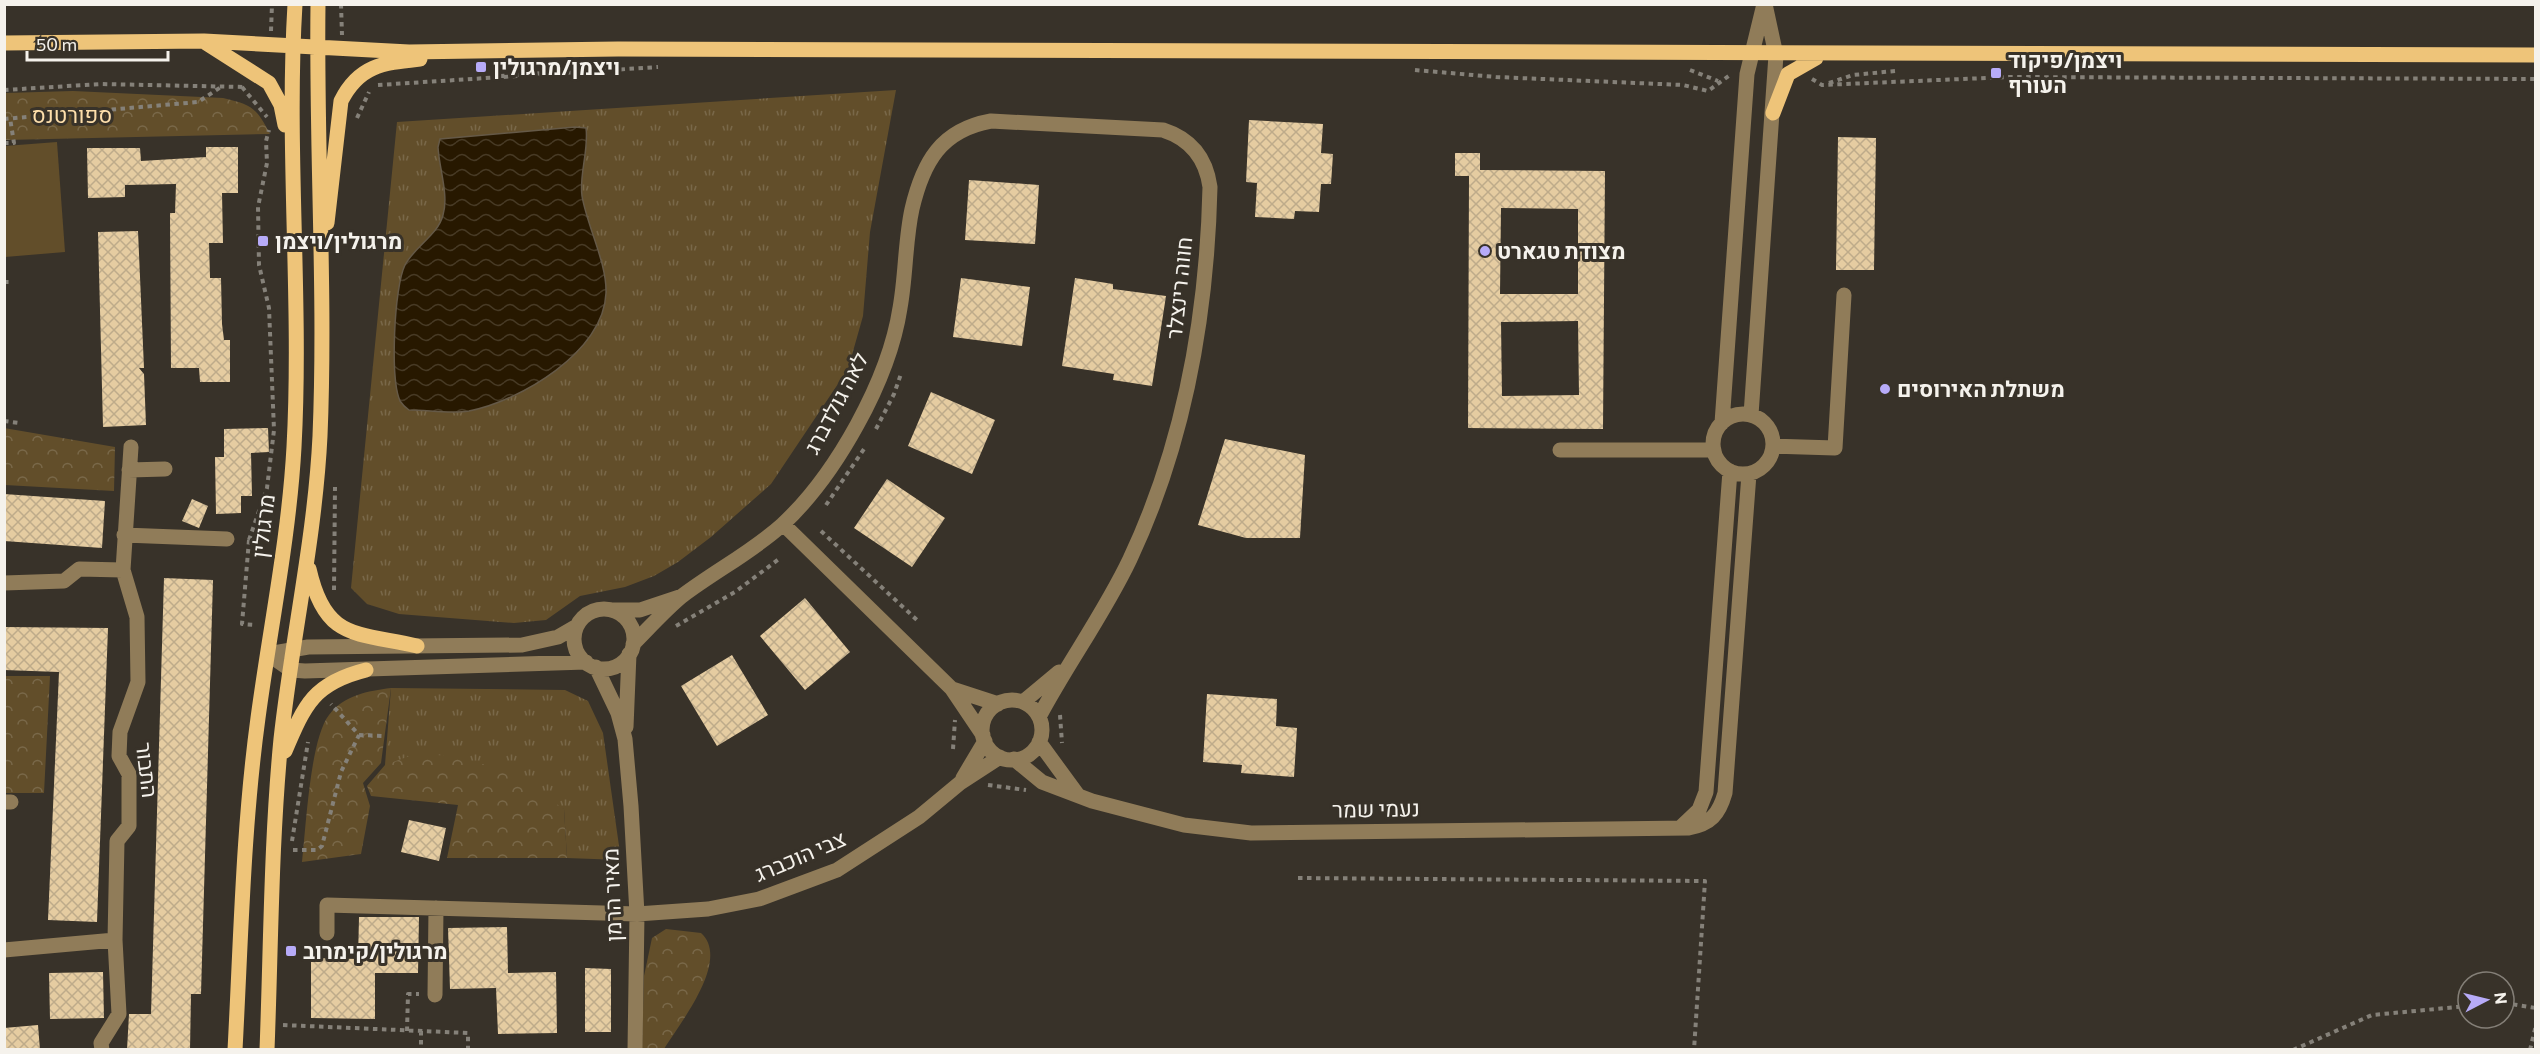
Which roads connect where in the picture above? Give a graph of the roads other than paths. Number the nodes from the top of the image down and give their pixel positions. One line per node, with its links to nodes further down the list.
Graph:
1 (295, 4): 6 (main road, מרגולין)
2 (318, 4): 7 (main road)
3 (1765, 4): 9 (street); 10 (street)
4 (204, 41): 5 (main road); 6 (main road); 15 (main road)
5 (4, 43)
6 (292, 46): 7 (main road); 15 (main road, מרגולין)
7 (318, 47): 8 (main road); 16 (main road)
8 (498, 51): 9 (main road); 16 (main road)
9 (1750, 55): 10 (main road); 19 (street)
10 (1776, 55): 11 (main road); 13 (street)
11 (1824, 55): 12 (main road); 13 (main road)
12 (2535, 55)
13 (1773, 113): 18 (street)
14 (947, 140): 28 (street, לאה גולדברג); 42 (street, חווה רינצלר)
15 (291, 177): 40 (main road, מרגולין)
16 (320, 288): 31 (main road)
17 (1844, 295): 20 (street)
18 (1751, 415): 19 (street); 20 (street)
19 (1722, 423): 23 (street)
20 (1773, 446): 27 (street)
21 (130, 447): 25 (street, התבור)
22 (1560, 450): 23 (street)
23 (1714, 450): 26 (street)
24 (165, 469): 25 (street)
25 (129, 470): 29 (street, התבור)
26 (1730, 471): 27 (street); 56 (street)
27 (1749, 474): 56 (street, נעמי שמר)
28 (783, 524): 34 (street, לאה גולדברג); 45 (street)
29 (124, 535): 30 (street); 32 (street, התבור)
30 (227, 539)
31 (307, 561): 37 (main road); 38 (main road)
32 (123, 570): 33 (street); 60 (street, התבור)
33 (4, 583)
34 (682, 597): 35 (street, לאה גולדברג); 39 (street, לאה גולדברג)
35 (612, 610): 36 (street); 39 (street)
36 (577, 626): 37 (street); 41 (street)
37 (417, 646): 38 (street)
38 (294, 649): 40 (street); 43 (main road)
39 (631, 649): 41 (street); 50 (street, מאיר הרמן)
40 (268, 654): 43 (street); 64 (main road, מרגולין)
41 (591, 665): 44 (street); 50 (street, מאיר הרמן)
42 (1066, 667): 46 (street, חווה רינצלר); 48 (street, חווה רינצלר)
43 (291, 670): 44 (street); 53 (main road)
44 (366, 670): 53 (main road)
45 (952, 689): 47 (street); 49 (street)
46 (1023, 702): 47 (street); 48 (street)
47 (998, 704): 49 (street)
48 (1039, 717): 51 (street)
49 (984, 738): 52 (street); 54 (street, צבי הוכברג)
50 (625, 739): 58 (street, מאיר הרמן)
51 (1039, 742): 52 (street); 55 (street)
52 (1007, 758): 54 (street, צבי הוכברג); 55 (street, נעמי שמר)
53 (279, 768): 65 (main road)
54 (960, 783): 58 (street, צבי הוכברג)
55 (1077, 794): 56 (street, נעמי שמר)
56 (1680, 828)
57 (436, 908): 58 (street, צבי הוכברג); 59 (street, צבי הוכברג); 62 (street)
58 (637, 914): 66 (street, מאיר הרמן)
59 (327, 933)
60 (115, 940): 61 (street); 63 (street, התבור)
61 (4, 950)
62 (435, 995)
63 (102, 1050)
64 (235, 1050)
65 (267, 1050)
66 (635, 1050)

